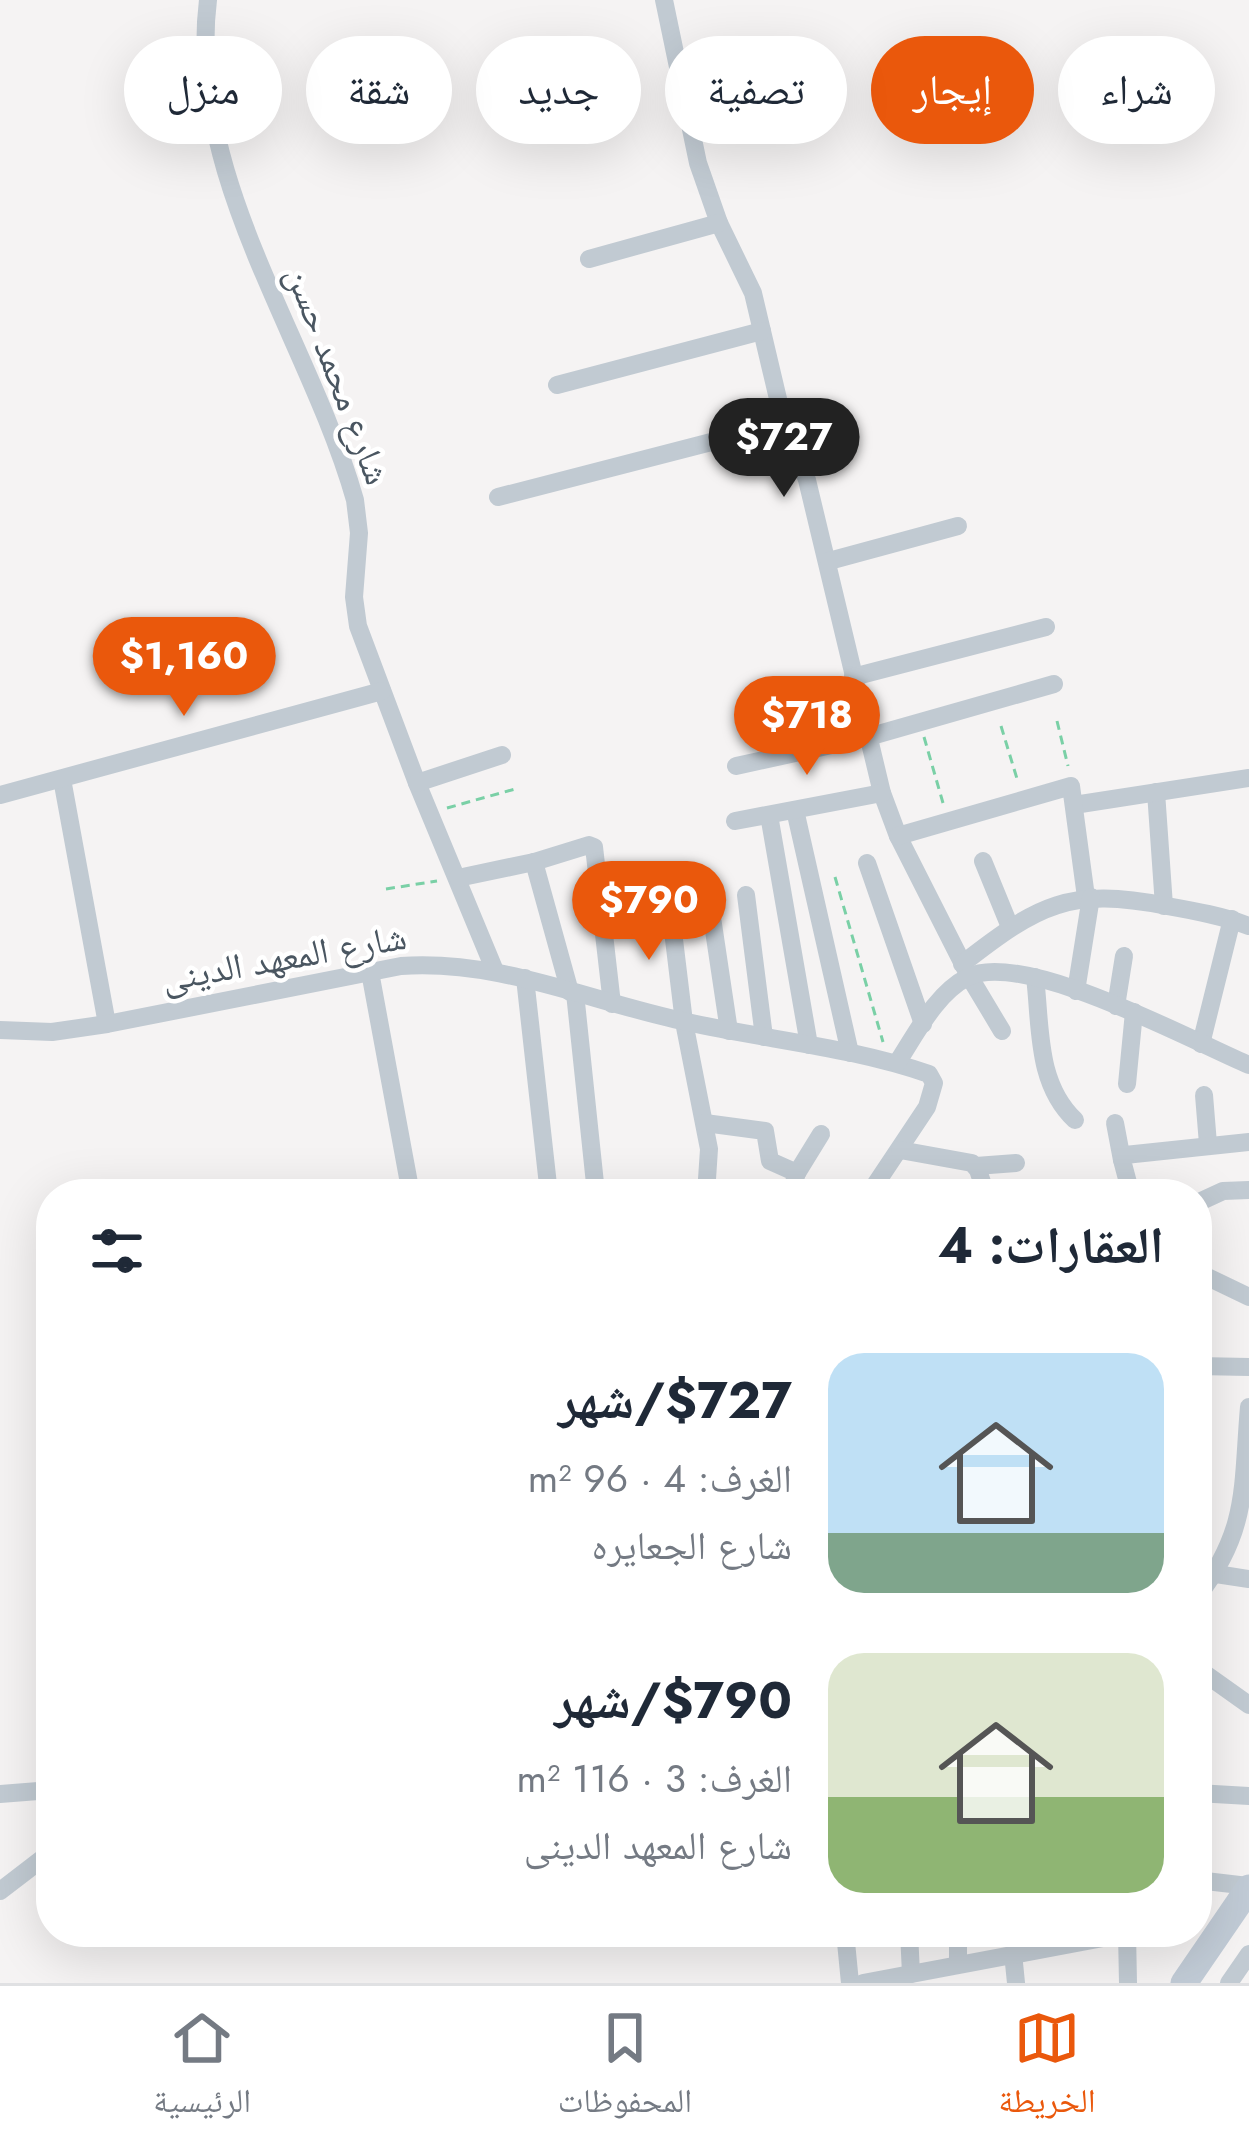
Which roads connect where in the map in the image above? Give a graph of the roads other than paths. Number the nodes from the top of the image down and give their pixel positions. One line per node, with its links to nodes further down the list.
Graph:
1 (208, 0): 14 (street, شارع محمد حسن)
2 (664, 0): 3 (street)
3 (719, 223): 4 (street); 5 (street)
4 (590, 260)
5 (762, 331): 6 (street); 7 (street)
6 (557, 386)
7 (785, 422): 8 (street); 10 (street)
8 (498, 497)
9 (958, 526): 10 (street)
10 (829, 561): 12 (street)
11 (1046, 627): 12 (street)
12 (853, 677): 15 (street)
13 (1054, 684): 15 (street)
14 (382, 691): 19 (street); 20 (street, شارع محمد حسن)
15 (868, 737): 17 (street); 22 (street)
16 (502, 755): 20 (street)
17 (736, 766)
18 (1249, 778): 21 (street)
19 (62, 779): 23 (street); 51 (street)
20 (417, 783): 32 (street, شارع محمد حسن)
21 (1156, 792): 24 (street); 37 (street)
22 (882, 794): 25 (street); 28 (street)
23 (0, 795)
24 (1072, 796): 28 (street); 34 (street)
25 (795, 810): 26 (street); 59 (street)
26 (769, 814): 27 (street); 58 (street)
27 (734, 821)
28 (898, 836): 42 (street)
29 (983, 861): 39 (street)
30 (534, 862): 32 (street); 47 (street); 48 (street)
31 (867, 863): 52 (street)
32 (458, 878): 41 (street, شارع محمد حسن)
33 (746, 895): 56 (street)
34 (1089, 897): 37 (street); 39 (street); 46 (street)
35 (669, 898): 50 (street)
36 (710, 904): 54 (street)
37 (1164, 905): 38 (street)
38 (1240, 922): 57 (street)
39 (1010, 927): 42 (street)
40 (1124, 956): 49 (street)
41 (495, 970): 43 (street, شارع المعهد الدينى); 45 (street, شارع المعهد الدينى)
42 (966, 970): 44 (street); 52 (street); 55 (street)
43 (370, 972): 51 (street, شارع المعهد الدينى); 75 (street)
44 (1035, 977): 46 (street); 64 (street)
45 (525, 978): 47 (street, شارع المعهد الدينى); 76 (street)
46 (1076, 991): 49 (street)
47 (572, 992): 48 (street, شارع المعهد الدينى); 77 (street)
48 (612, 1004): 50 (street, شارع المعهد الدينى)
49 (1125, 1009): 57 (street); 62 (street)
50 (683, 1022): 54 (street, شارع المعهد الدينى); 65 (street)
51 (107, 1024): 53 (street, شارع المعهد الدينى)
52 (923, 1024): 60 (street)
53 (0, 1030)
54 (729, 1031): 56 (street, شارع المعهد الدينى)
55 (1002, 1031)
56 (764, 1037): 58 (street, شارع المعهد الدينى)
57 (1201, 1045): 61 (street)
58 (809, 1046): 59 (street, شارع المعهد الدينى)
59 (850, 1053): 60 (street, شارع المعهد الدينى)
60 (893, 1061): 70 (street, شارع المعهد الدينى)
61 (1249, 1065)
62 (1127, 1084)
63 (1204, 1095): 69 (street)
64 (1075, 1120)
65 (705, 1123): 74 (street); 78 (street)
66 (1115, 1123): 71 (street)
67 (821, 1134): 74 (street)
68 (1249, 1142): 69 (street)
69 (1208, 1144): 71 (street)
70 (900, 1150): 73 (street); 80 (street)
71 (1122, 1160): 82 (street)
72 (1016, 1163): 73 (street)
73 (976, 1166): 81 (street)
74 (797, 1173): 79 (street)
75 (408, 1179)
76 (547, 1179)
77 (594, 1179)
78 (707, 1179)
79 (795, 1179)
80 (880, 1179)
81 (981, 1179)
82 (1127, 1179)
83 (1249, 1190): 84 (street)
84 (1212, 1196)
85 (1212, 1279): 86 (street)
86 (1249, 1297)
87 (1212, 1366): 88 (street)
88 (1249, 1367)
89 (1249, 1407): 90 (street)
90 (1248, 1459): 91 (street)
91 (1246, 1491): 92 (street)
92 (1244, 1521): 93 (street)
93 (1216, 1574): 94 (street); 95 (street)
94 (1212, 1579)
95 (1249, 1579)
96 (1212, 1679): 97 (street)
97 (1249, 1705)
98 (36, 1791): 100 (street)
99 (1212, 1794): 101 (street)
100 (0, 1795)
101 (1249, 1796)
102 (36, 1863): 105 (street)
103 (1212, 1882): 104 (street)
104 (1249, 1887): 106 (main road)
105 (0, 1891)
106 (1226, 1924): 107 (street); 108 (main road)
107 (1212, 1925)
108 (1212, 1944)
109 (846, 1947): 118 (street)
110 (906, 1947): 117 (street)
111 (1046, 1947): 114 (street)
112 (1129, 1947): 121 (street)
113 (1210, 1947): 122 (main road)
114 (1013, 1953): 116 (street); 120 (street)
115 (1249, 1954): 123 (street)
116 (950, 1971): 117 (street)
117 (900, 1978): 119 (street)
118 (850, 1983)
119 (863, 1983)
120 (1016, 1983)
121 (1128, 1983)
122 (1184, 1983)
123 (1229, 1983)

